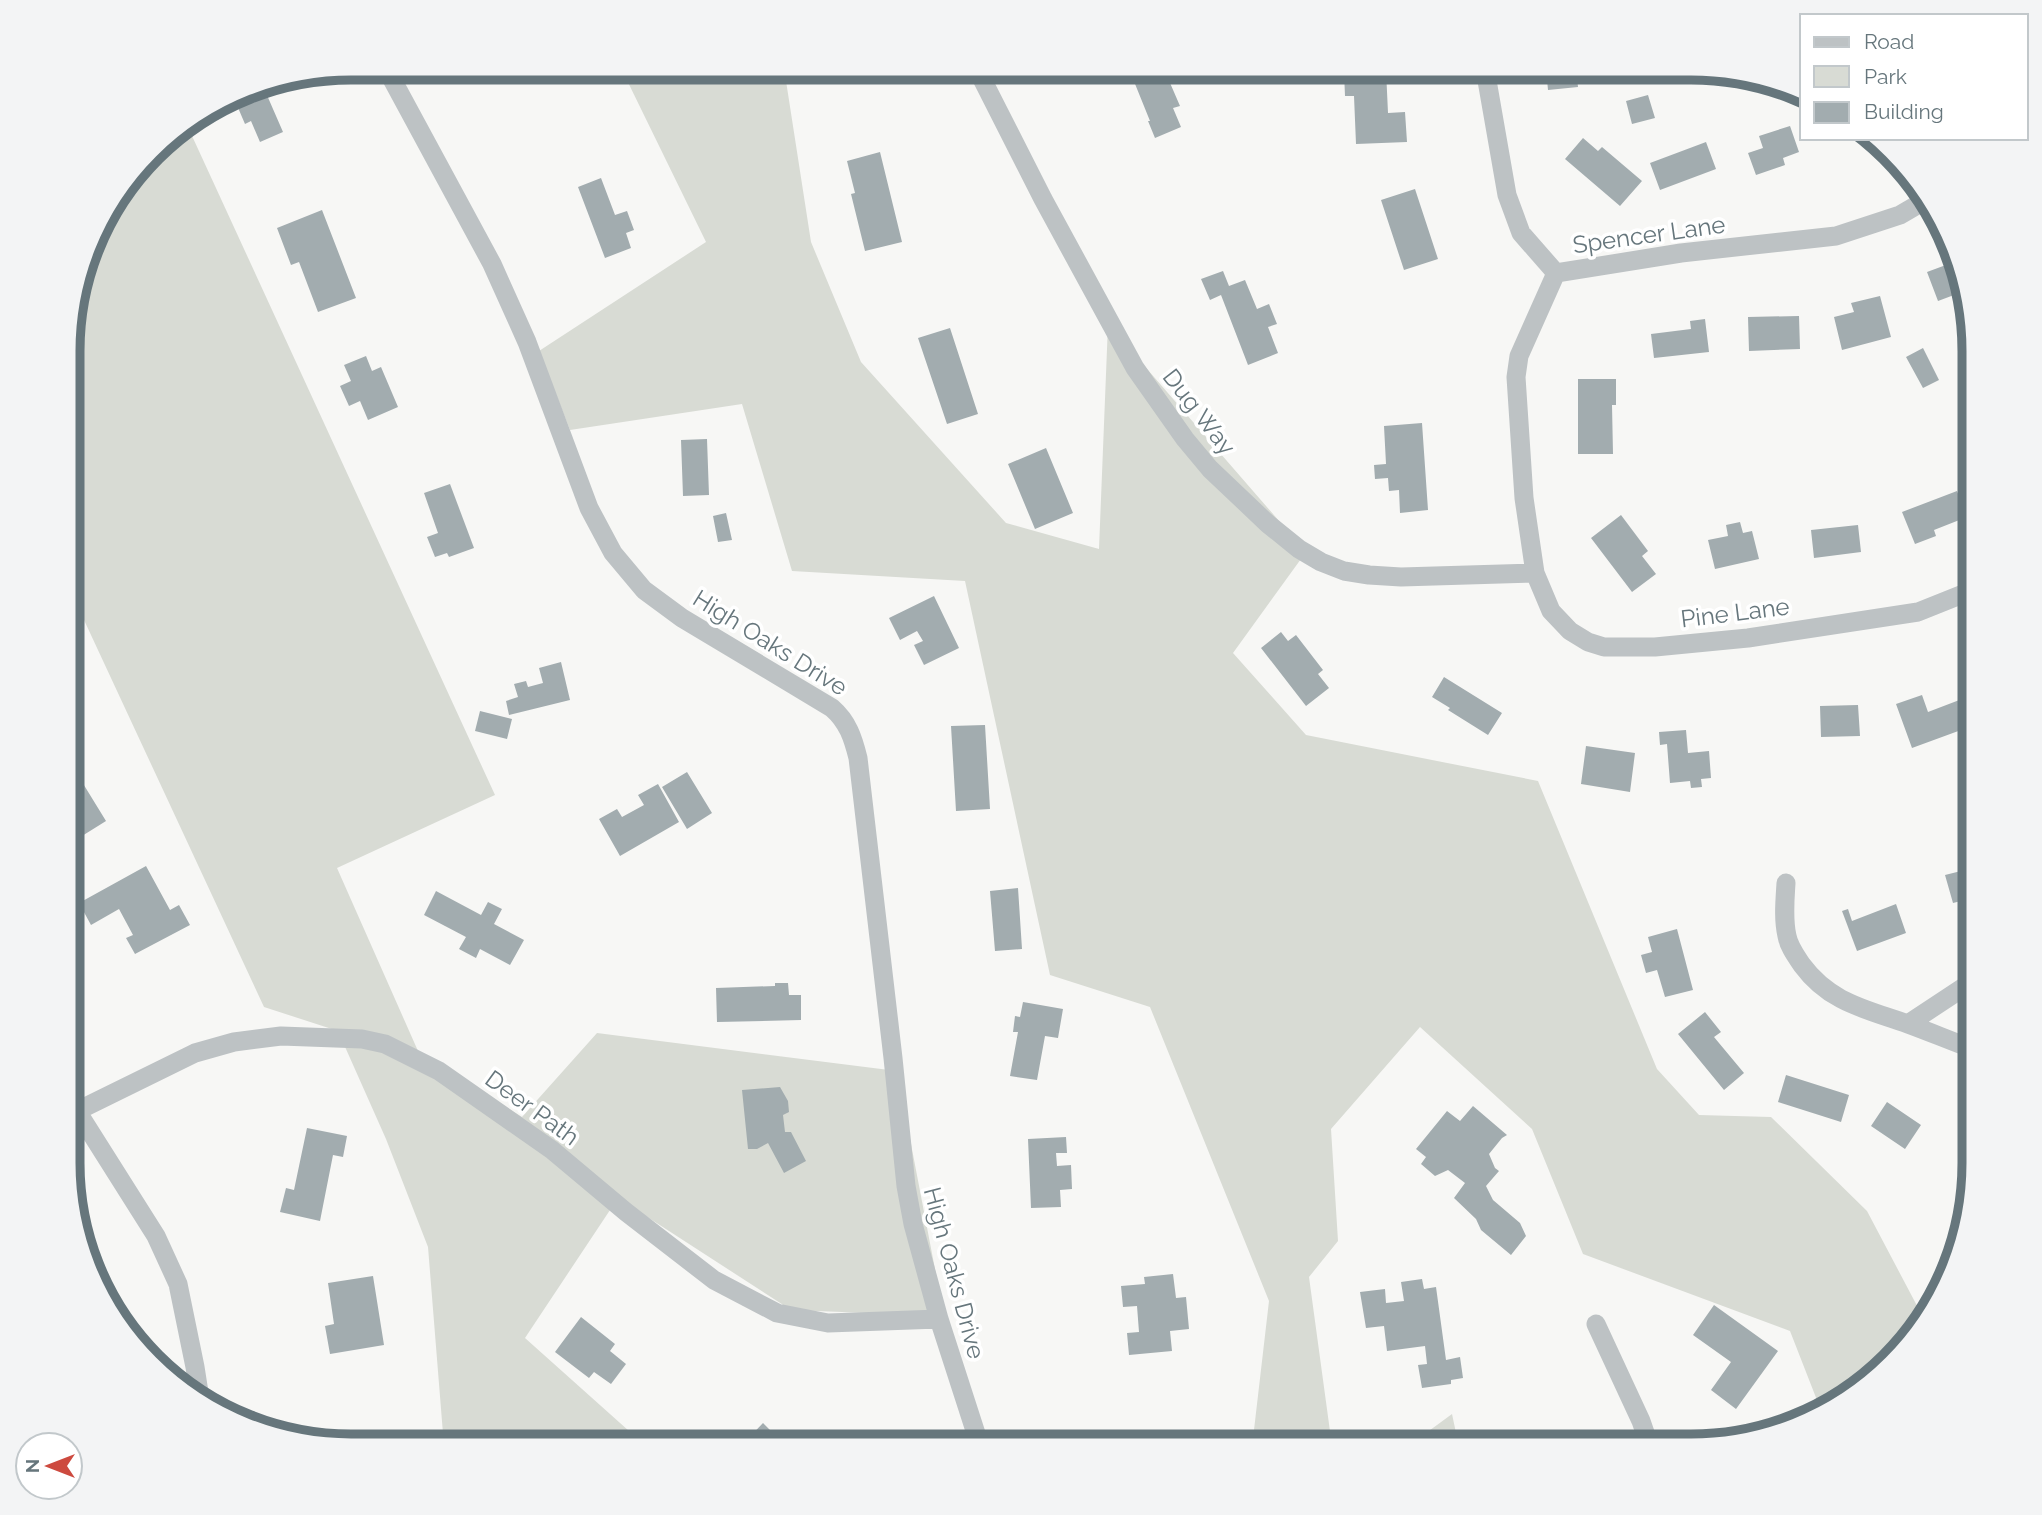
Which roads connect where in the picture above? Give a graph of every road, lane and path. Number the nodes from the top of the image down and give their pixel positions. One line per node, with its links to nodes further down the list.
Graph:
1 (392, 80): 14 (street, High Oaks Drive)
2 (983, 80): 6 (street, Dug Way)
3 (1487, 80): 5 (street)
4 (1918, 204): 5 (street, Spencer Lane)
5 (1556, 273): 6 (street, Spencer Lane)
6 (1535, 573): 7 (street, Pine Lane)
7 (1962, 594)
8 (1786, 883): 10 (street)
9 (1962, 988): 10 (street)
10 (1908, 1024): 11 (street)
11 (1962, 1045)
12 (80, 1103): 14 (street, Deer Path)
13 (80, 1116): 16 (street)
14 (939, 1320): 17 (street, High Oaks Drive)
15 (1596, 1324): 18 (street)
16 (198, 1387)
17 (976, 1434)
18 (1646, 1434)

